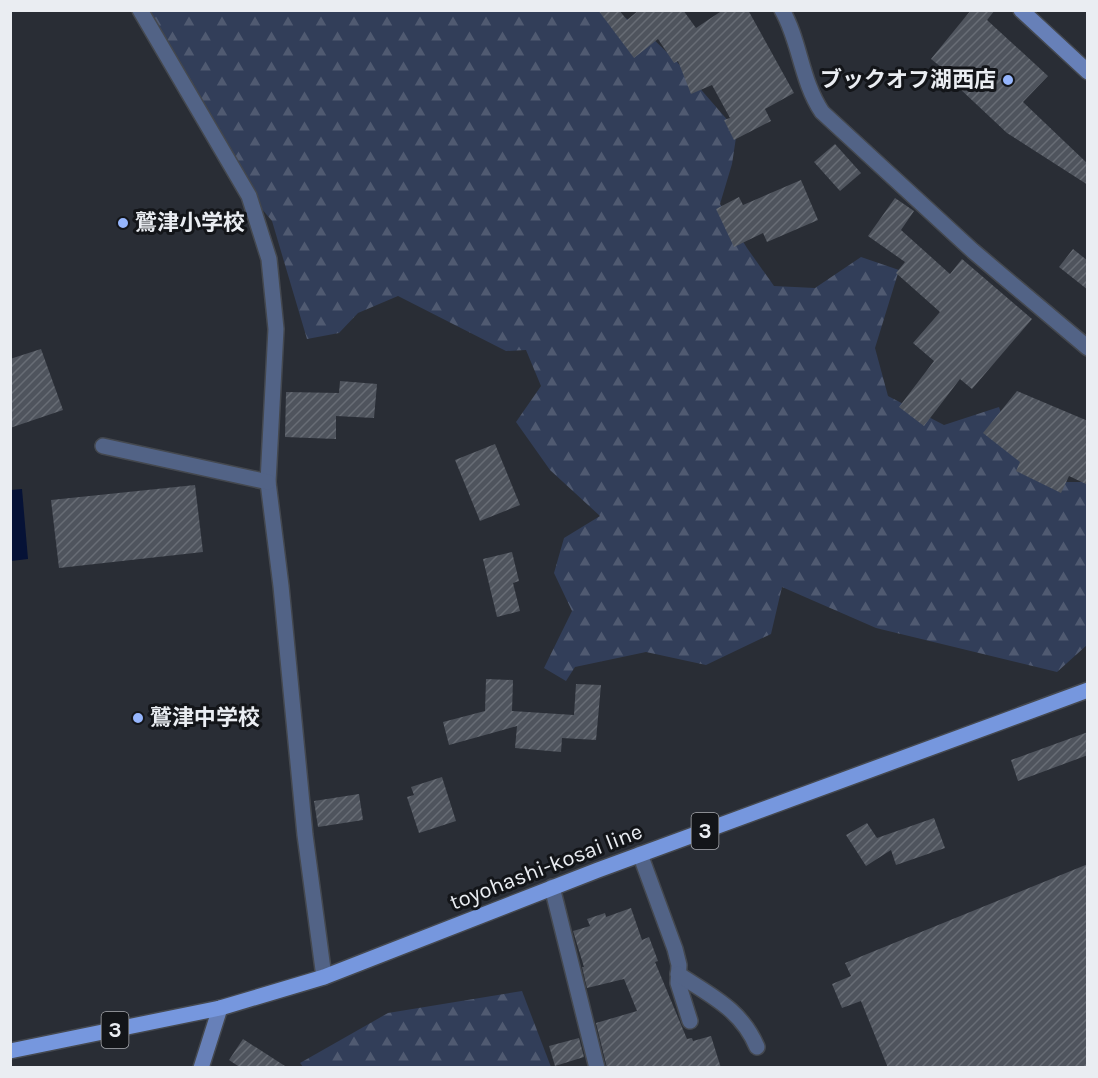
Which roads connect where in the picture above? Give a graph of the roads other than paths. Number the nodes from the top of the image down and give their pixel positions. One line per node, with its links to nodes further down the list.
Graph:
1 (140, 10): 7 (street)
2 (782, 10): 5 (street)
3 (1021, 10): 4 (street)
4 (1088, 72)
5 (1088, 348)
6 (103, 446): 7 (street)
7 (268, 482): 12 (street)
8 (1088, 690): 9 (main road, toyohashi-kosai line / 3)
9 (640, 854): 10 (main road, toyohashi-kosai line / 3); 11 (street)
10 (552, 887): 12 (main road, toyohashi-kosai line / 3); 18 (street)
11 (678, 974): 14 (street); 15 (street)
12 (324, 977): 13 (main road, toyohashi-kosai line / 3)
13 (220, 1008): 16 (main road, toyohashi-kosai line / 3); 17 (street)
14 (690, 1021)
15 (758, 1047)
16 (10, 1052)
17 (201, 1068)
18 (597, 1068)

